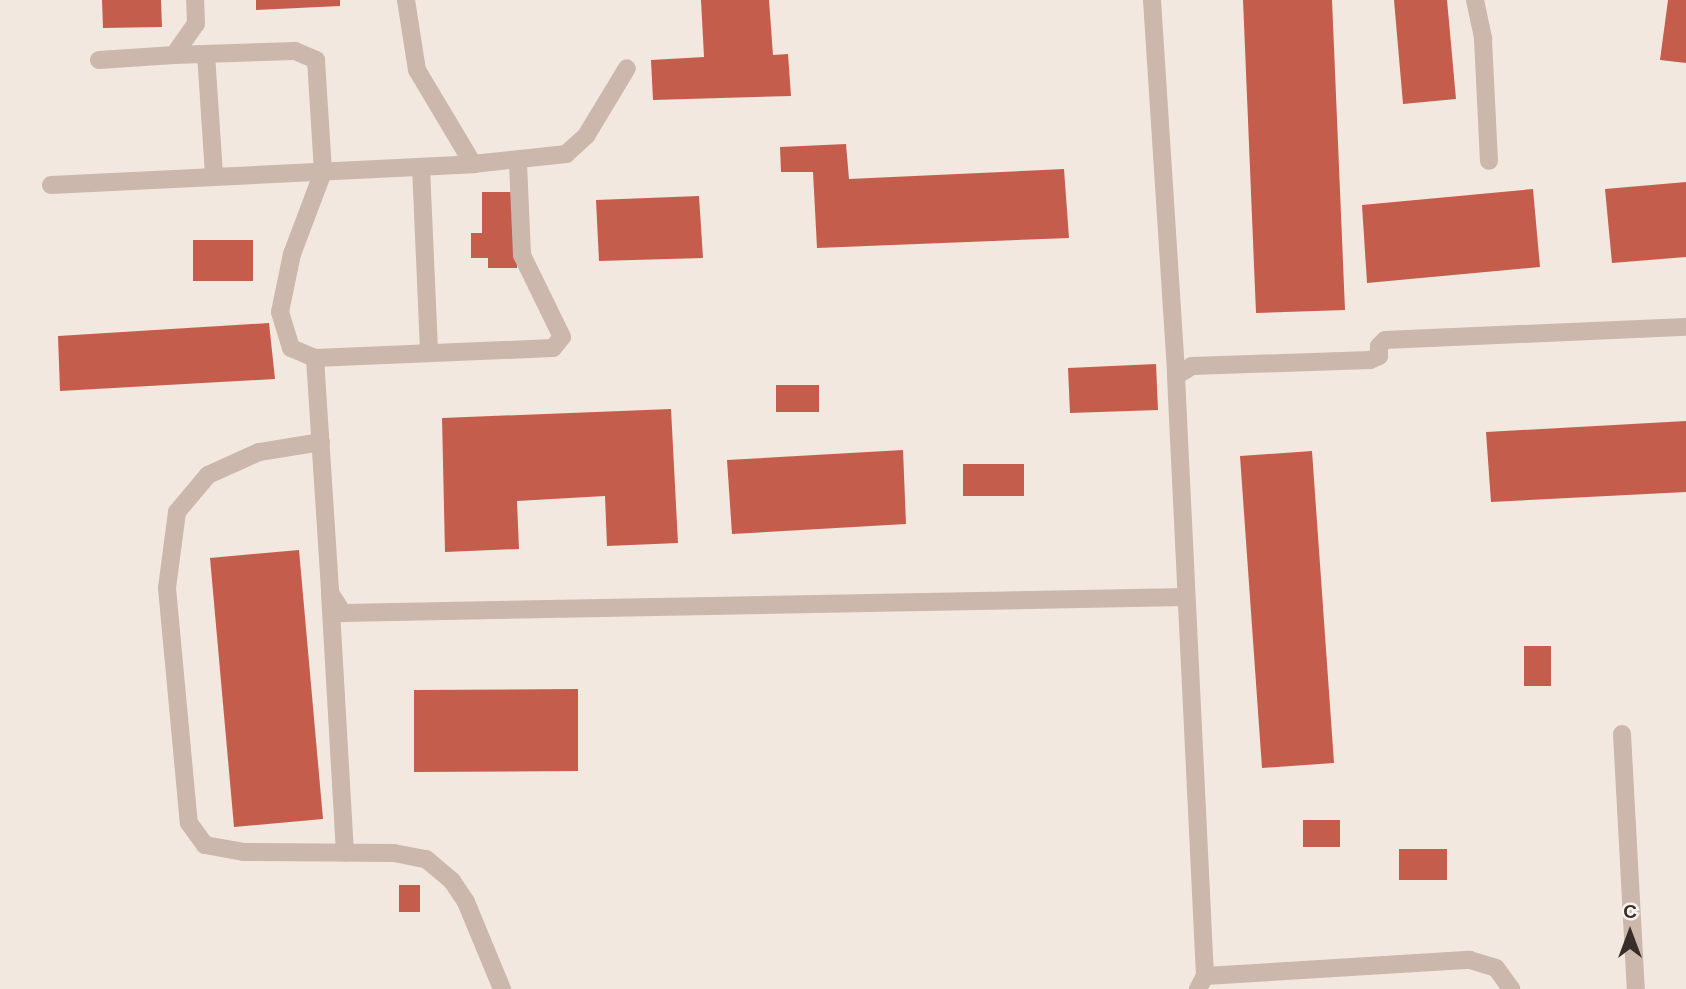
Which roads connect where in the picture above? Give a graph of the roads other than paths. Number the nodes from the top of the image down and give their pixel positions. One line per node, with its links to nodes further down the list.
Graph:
1 (195, 0): 6 (lane)
2 (406, 0): 11 (lane)
3 (1152, 0): 19 (lane)
4 (1475, 0): 9 (lane)
5 (206, 54): 6 (lane); 13 (lane); 14 (lane)
6 (174, 55): 7 (lane)
7 (99, 60)
8 (627, 68): 10 (lane)
9 (1489, 161)
10 (518, 163): 11 (lane); 17 (lane)
11 (472, 164): 12 (lane)
12 (421, 167): 13 (lane); 17 (lane)
13 (323, 172): 14 (lane); 18 (lane)
14 (214, 176): 15 (lane)
15 (51, 185)
16 (1686, 327): 19 (lane)
17 (429, 353): 18 (lane)
18 (315, 358): 20 (lane)
19 (1176, 376): 22 (lane)
20 (321, 442): 21 (lane); 24 (lane)
21 (330, 593): 22 (lane); 24 (lane)
22 (1185, 597): 25 (lane)
23 (1622, 734): 28 (lane)
24 (345, 853): 26 (lane)
25 (1201, 982): 27 (lane)
26 (502, 989)
27 (1511, 989)
28 (1636, 989)

